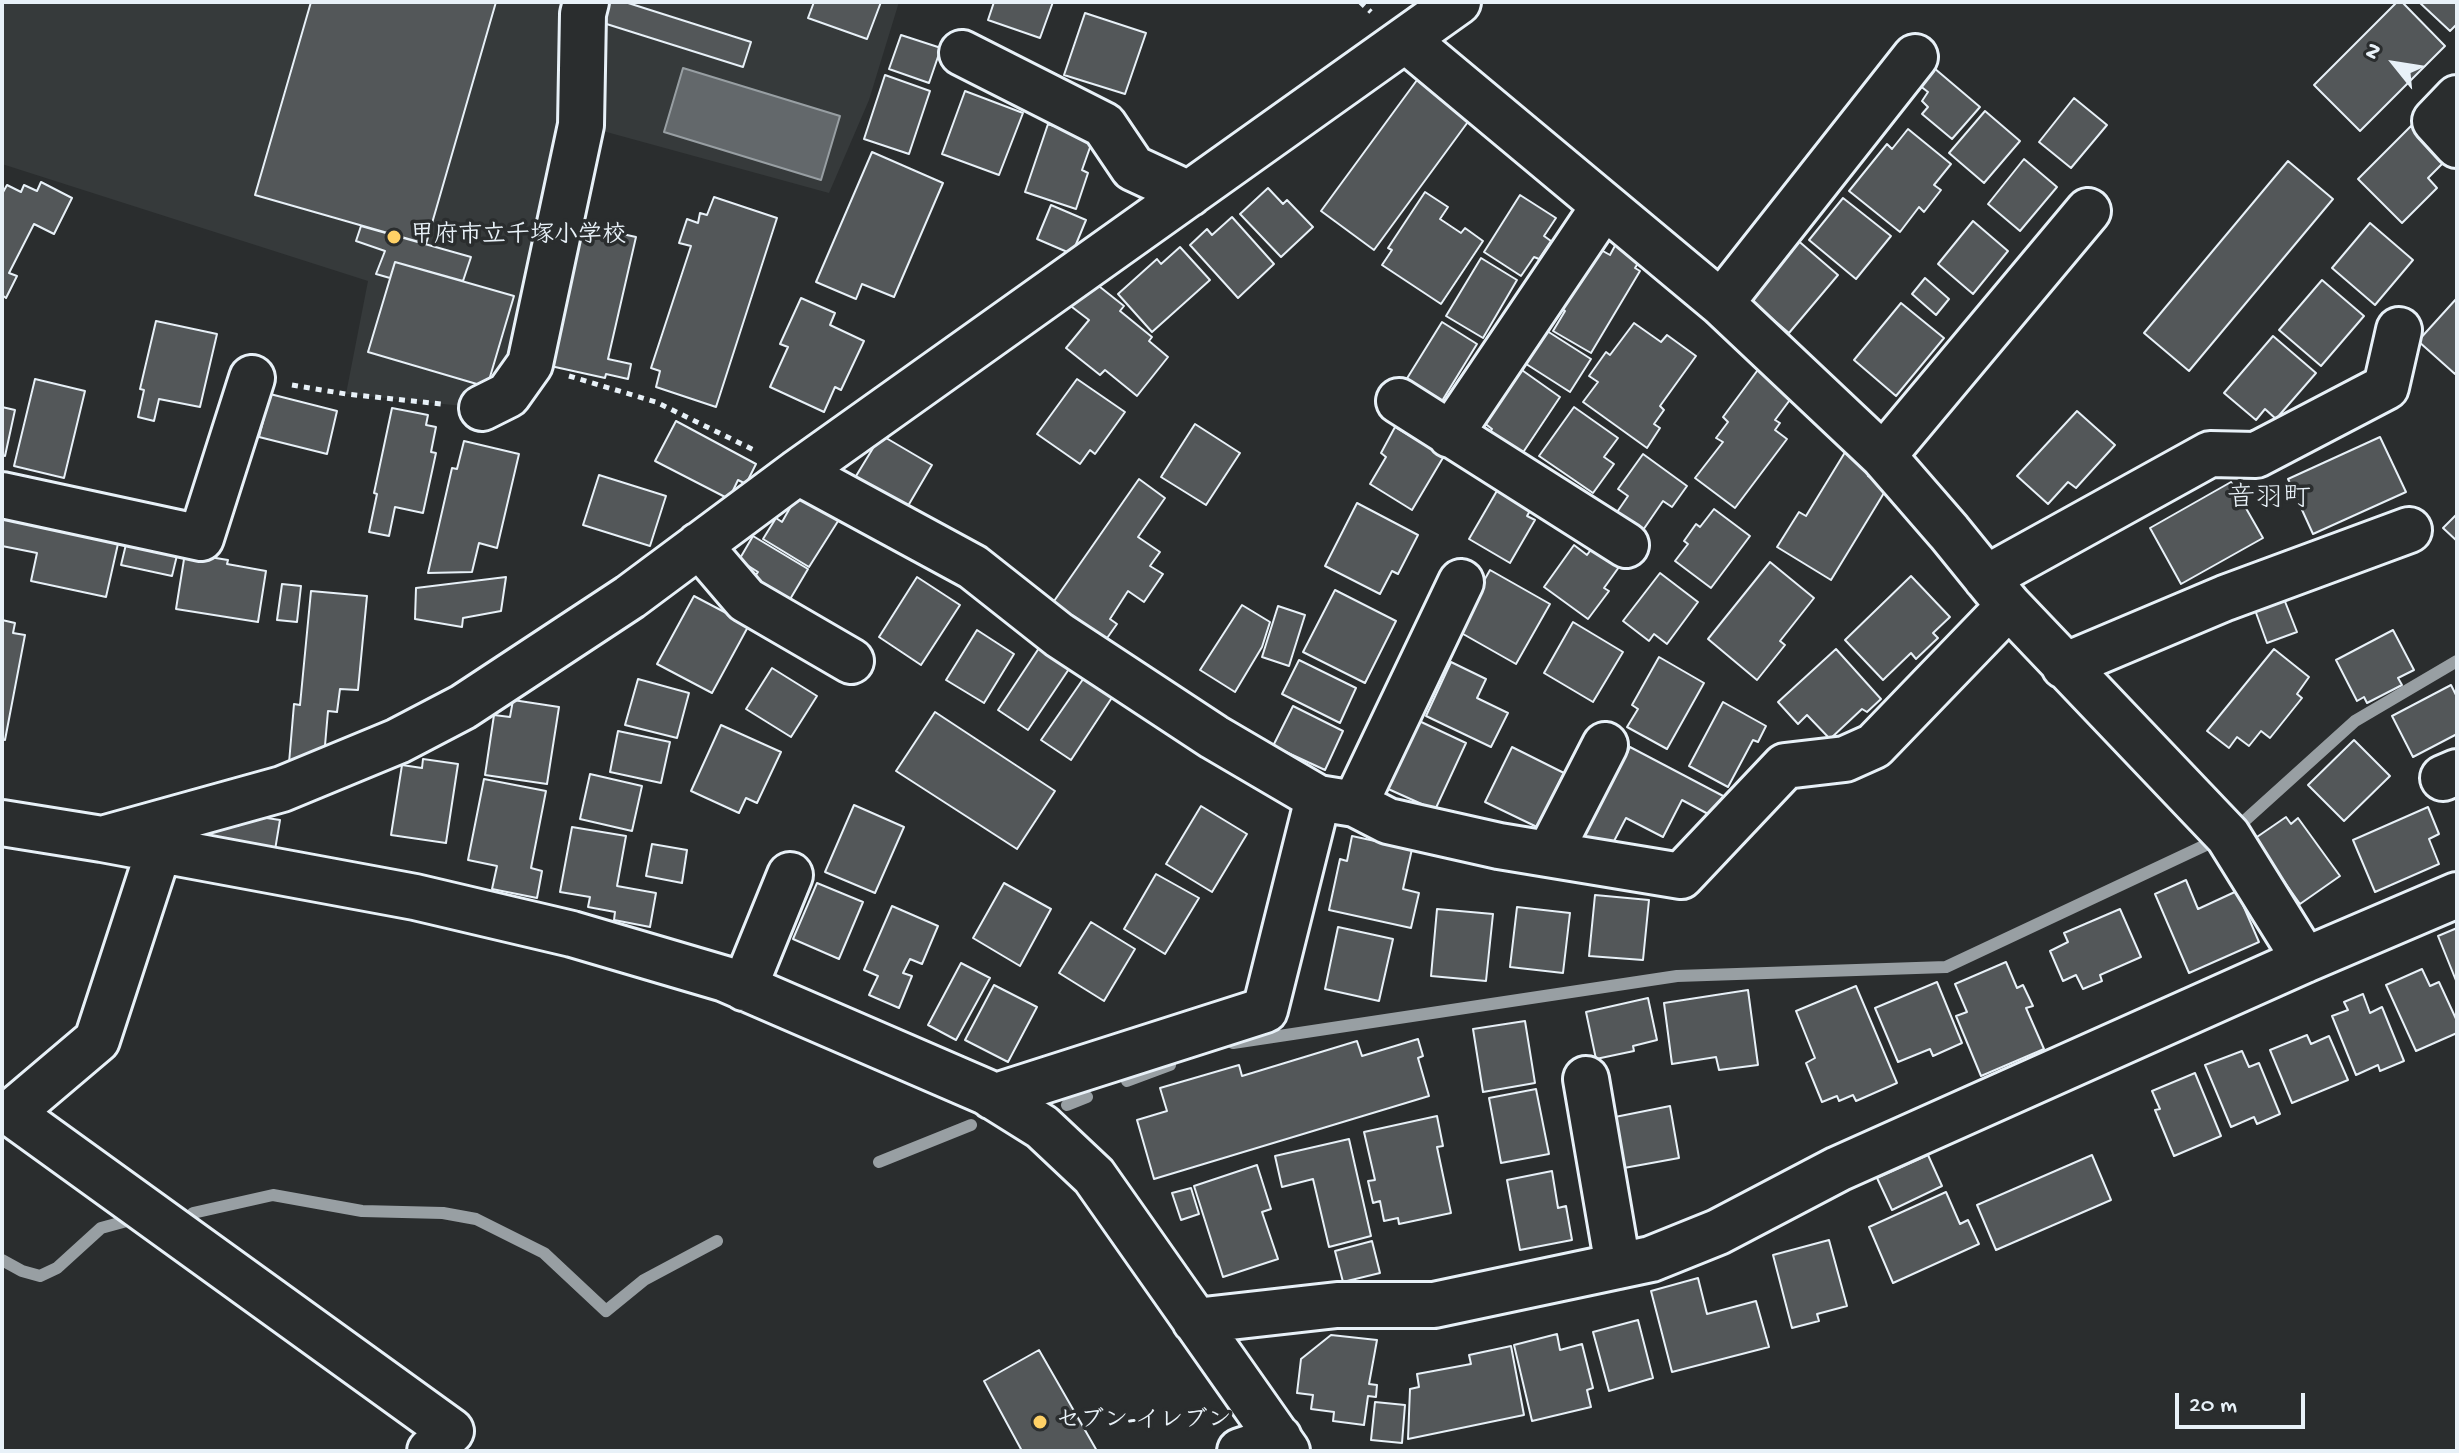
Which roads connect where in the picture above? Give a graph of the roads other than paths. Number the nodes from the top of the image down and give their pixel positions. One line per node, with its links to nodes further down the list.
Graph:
1 (586, 2): 15 (street)
2 (1458, 2): 3 (street)
3 (1406, 40): 8 (street); 9 (street)
4 (962, 53): 8 (street)
5 (1915, 57): 11 (street)
6 (2457, 98): 7 (street)
7 (2457, 145)
8 (1189, 194): 18 (street)
9 (1604, 206): 11 (street); 16 (street)
10 (2088, 211): 17 (street)
11 (1721, 303): 17 (street)
12 (2399, 330): 24 (street)
13 (252, 378): 19 (street)
14 (1399, 401): 16 (street)
15 (482, 408)
16 (1450, 435): 22 (street)
17 (1883, 456): 24 (street)
18 (798, 472): 21 (street); 28 (street)
19 (2, 495)
20 (2409, 530): 26 (street)
21 (699, 545): 25 (street); 30 (street)
22 (1626, 545)
23 (1461, 582): 28 (street)
24 (1997, 592): 26 (street); 32 (street)
25 (851, 661)
26 (2064, 666): 35 (street)
27 (1605, 745): 32 (street)
28 (1336, 801): 32 (street); 38 (street)
29 (2, 823): 30 (street)
30 (102, 839): 31 (street)
31 (159, 850): 36 (street); 42 (street)
32 (1549, 854)
33 (790, 875): 36 (street)
34 (2457, 895): 35 (street)
35 (2305, 960): 39 (street)
36 (744, 988): 38 (street)
37 (1586, 1079): 39 (street)
38 (993, 1097): 40 (street)
39 (1618, 1266): 40 (street)
40 (1195, 1321): 41 (street)
41 (1273, 1448)
42 (430, 1451)

